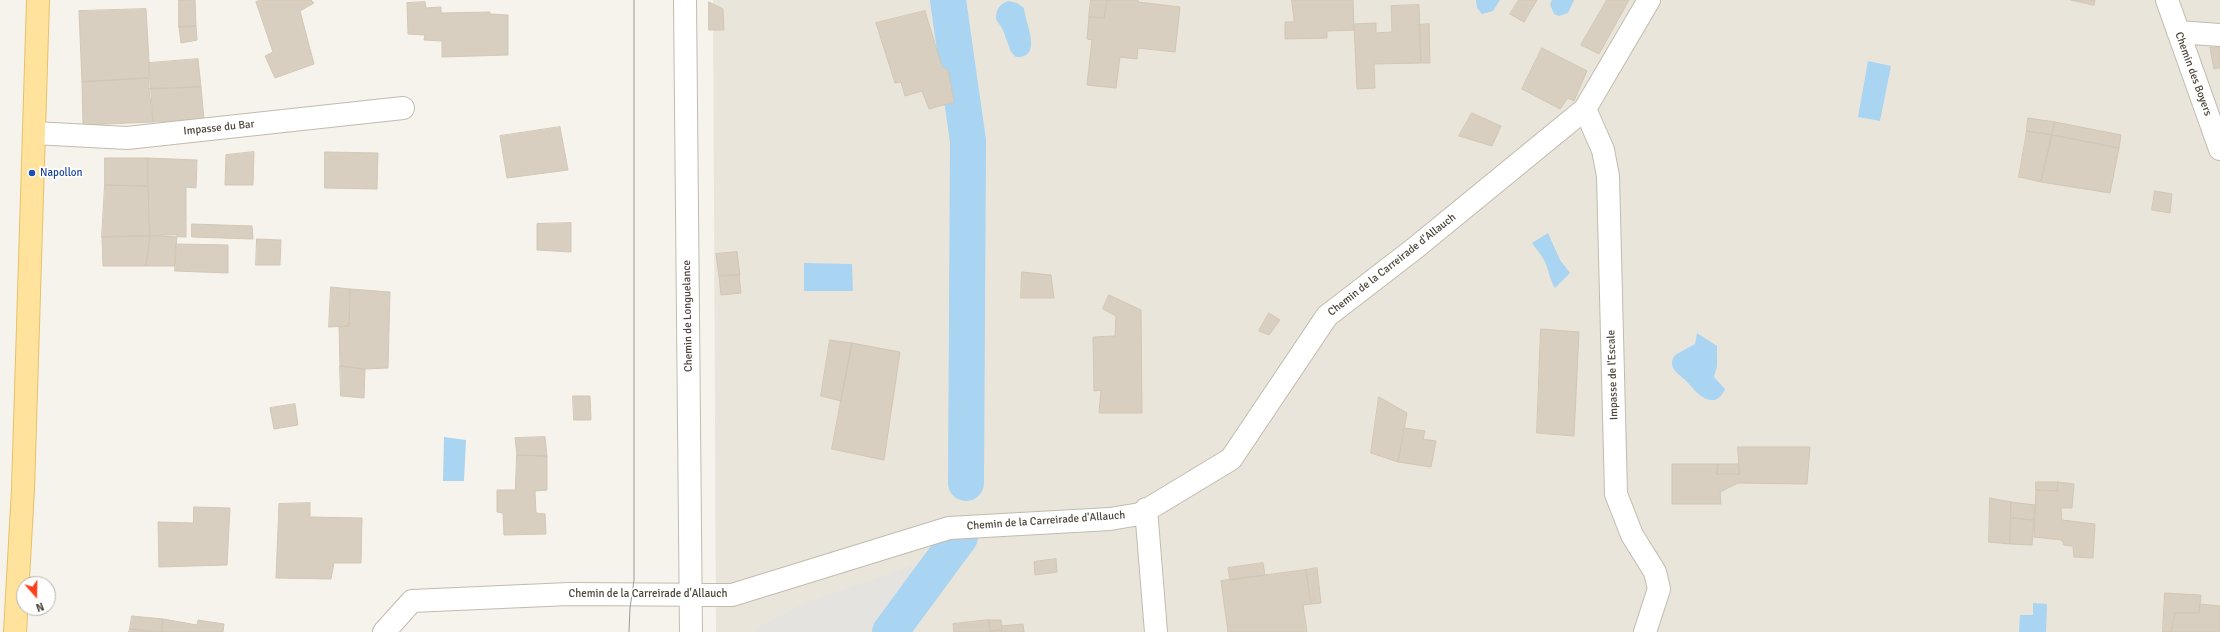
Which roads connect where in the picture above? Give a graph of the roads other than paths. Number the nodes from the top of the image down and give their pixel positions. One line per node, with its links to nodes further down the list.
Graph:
1 (38, 0): 9 (main road)
2 (685, 0): 12 (street, Chemin de Longuelance)
3 (1649, 0): 8 (street, Chemin de la Carreirade d'Allauch)
4 (2167, 0): 5 (street, Chemin des Boyers)
5 (2178, 32): 6 (street); 10 (street, Chemin des Boyers)
6 (2220, 35)
7 (403, 108): 9 (street, Impasse du Bar)
8 (1585, 109): 11 (street, Chemin de la Carreirade d'Allauch); 17 (street, Impasse de l'Escale)
9 (34, 133): 13 (main road)
10 (2220, 149)
11 (1146, 510): 12 (street, Chemin de la Carreirade d'Allauch); 16 (street)
12 (692, 594): 14 (street, Chemin de la Carreirade d'Allauch); 15 (street, Chemin de Longuelance)
13 (15, 632)
14 (384, 632)
15 (691, 632)
16 (1156, 632)
17 (1645, 632)

